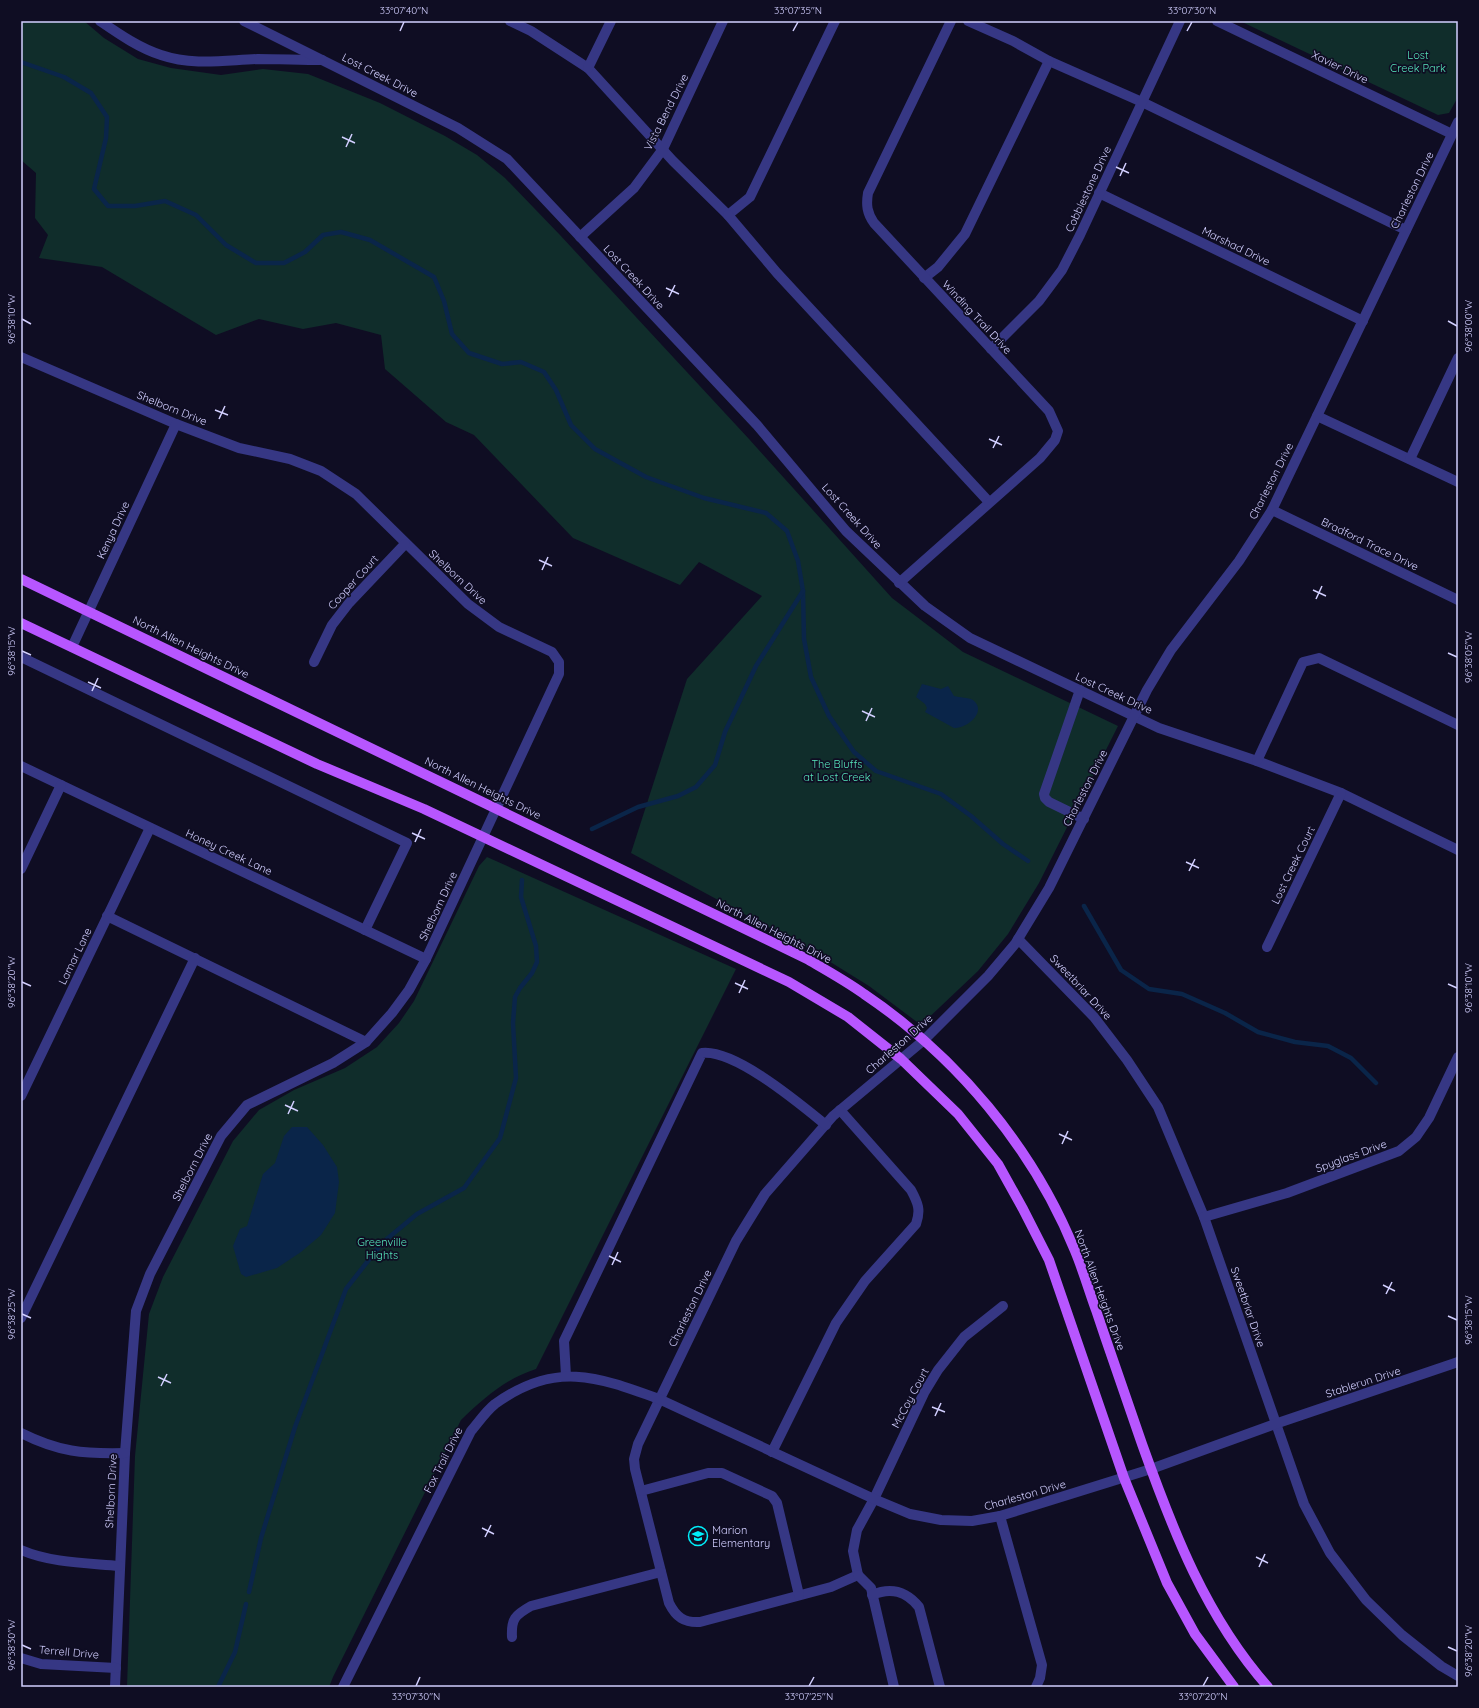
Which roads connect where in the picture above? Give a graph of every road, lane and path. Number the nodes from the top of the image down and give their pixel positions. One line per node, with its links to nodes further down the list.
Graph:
1 (100, 21): 11 (street, Lost Creek Drive)
2 (244, 21): 11 (street, Lost Creek Drive)
3 (510, 21): 13 (street)
4 (610, 21): 13 (street)
5 (723, 21): 17 (street, Vista Bend Drive)
6 (835, 21): 19 (street)
7 (951, 21): 22 (street, Winding Trail Drive)
8 (968, 21): 12 (street)
9 (1180, 21): 14 (street, Cobblestone Drive)
10 (1217, 21): 16 (street, Xavier Drive)
11 (325, 60): 21 (street, Lost Creek Drive)
12 (1049, 61): 14 (street); 22 (street)
13 (588, 68): 17 (street)
14 (1142, 102): 18 (street, Cobblestone Drive); 20 (street)
15 (1458, 122): 16 (street, Charleston Drive)
16 (1452, 134): 20 (street, Charleston Drive)
17 (663, 149): 19 (street); 21 (street, Vista Bend Drive)
18 (1099, 193): 23 (street, Marshad Drive); 24 (street, Cobblestone Drive)
19 (728, 215): 31 (street)
20 (1406, 230): 23 (street, Charleston Drive)
21 (580, 237): 35 (street, Lost Creek Drive)
22 (924, 278): 24 (street, Winding Trail Drive)
23 (1363, 321): 27 (street, Charleston Drive)
24 (990, 349): 31 (street, Winding Trail Drive)
25 (21, 357): 28 (street, Shelborn Drive)
26 (1458, 358): 29 (street)
27 (1317, 416): 29 (street); 32 (street, Charleston Drive)
28 (176, 424): 33 (street, Shelborn Drive); 37 (street, Kenya Drive)
29 (1410, 459): 30 (street)
30 (1458, 482)
31 (989, 502): 35 (street, Winding Trail Drive)
32 (1272, 510): 36 (street, Bradford Trace Drive); 43 (street, Charleston Drive)
33 (405, 544): 41 (street, Cooper Court); 49 (street, Shelborn Drive)
34 (21, 579): 37 (main road, North Allen Heights Drive)
35 (899, 583): 42 (street, Lost Creek Drive)
36 (1457, 597)
37 (88, 611): 39 (street, Kenya Drive); 49 (main road, North Allen Heights Drive)
38 (21, 622): 39 (main road)
39 (72, 647): 52 (main road)
40 (21, 657): 56 (street)
41 (314, 662)
42 (1080, 690): 43 (street, Lost Creek Drive); 50 (street)
43 (1135, 716): 45 (street, Lost Creek Drive); 50 (street, Charleston Drive)
44 (1458, 725): 45 (street)
45 (1257, 761): 48 (street, Lost Creek Drive)
46 (21, 766): 47 (street, Honey Creek Lane)
47 (61, 785): 51 (street, Honey Creek Lane); 54 (street)
48 (1341, 793): 53 (street, Lost Creek Drive); 58 (street, Lost Creek Court)
49 (498, 808): 52 (street, Shelborn Drive); 61 (main road, North Allen Heights Drive)
50 (1084, 819): 57 (street, Charleston Drive)
51 (150, 828): 55 (street, Lamar Lane); 56 (street, Honey Creek Lane)
52 (484, 837): 60 (street, Shelborn Drive); 64 (main road)
53 (1458, 850)
54 (21, 869)
55 (107, 916): 59 (street); 65 (street, Lamar Lane)
56 (365, 930): 60 (street, Honey Creek Lane)
57 (1018, 939): 61 (street, Charleston Drive); 68 (street, Sweetbriar Drive)
58 (1267, 947)
59 (195, 958): 62 (street); 70 (street)
60 (426, 959): 62 (street, Shelborn Drive)
61 (924, 1040): 64 (street, Charleston Drive); 78 (main road, North Allen Heights Drive)
62 (366, 1042): 77 (street, Shelborn Drive)
63 (1458, 1057): 68 (street, Spyglass Drive)
64 (901, 1059): 66 (street, Charleston Drive); 79 (main road)
65 (21, 1096)
66 (840, 1110): 67 (street, Charleston Drive); 76 (street)
67 (826, 1125): 72 (street); 73 (street, Charleston Drive)
68 (1204, 1217): 74 (street, Sweetbriar Drive)
69 (1003, 1306): 81 (street, McCoy Court)
70 (21, 1318)
71 (1458, 1362): 74 (street, Stablerun Drive)
72 (566, 1376): 73 (street, Fox Trail Drive); 94 (street, Fox Trail Drive)
73 (660, 1399): 76 (street, Charleston Drive); 80 (street)
74 (1275, 1424): 78 (street, Charleston Drive); 92 (street, Sweetbriar Drive)
75 (21, 1433): 77 (street)
76 (772, 1452): 81 (street, Charleston Drive)
77 (125, 1453): 84 (street, Shelborn Drive)
78 (1151, 1469): 79 (street, Charleston Drive); 99 (main road, North Allen Heights Drive)
79 (1124, 1478): 82 (street, Charleston Drive); 98 (main road)
80 (641, 1491): 85 (street); 87 (street)
81 (874, 1499): 82 (street, Charleston Drive); 86 (street, McCoy Court)
82 (1000, 1516): 97 (street)
83 (21, 1550): 84 (street)
84 (119, 1566): 91 (street, Shelborn Drive)
85 (662, 1572): 87 (street); 89 (street)
86 (858, 1575): 87 (street); 88 (street)
87 (799, 1595)
88 (872, 1595): 95 (street); 96 (street)
89 (512, 1637)
90 (21, 1658): 91 (street, Terrell Drive)
91 (116, 1668): 93 (street, Shelborn Drive)
92 (1458, 1676)
93 (114, 1687)
94 (343, 1687)
95 (894, 1687)
96 (940, 1687)
97 (1036, 1687)
98 (1234, 1687)
99 (1268, 1687)

